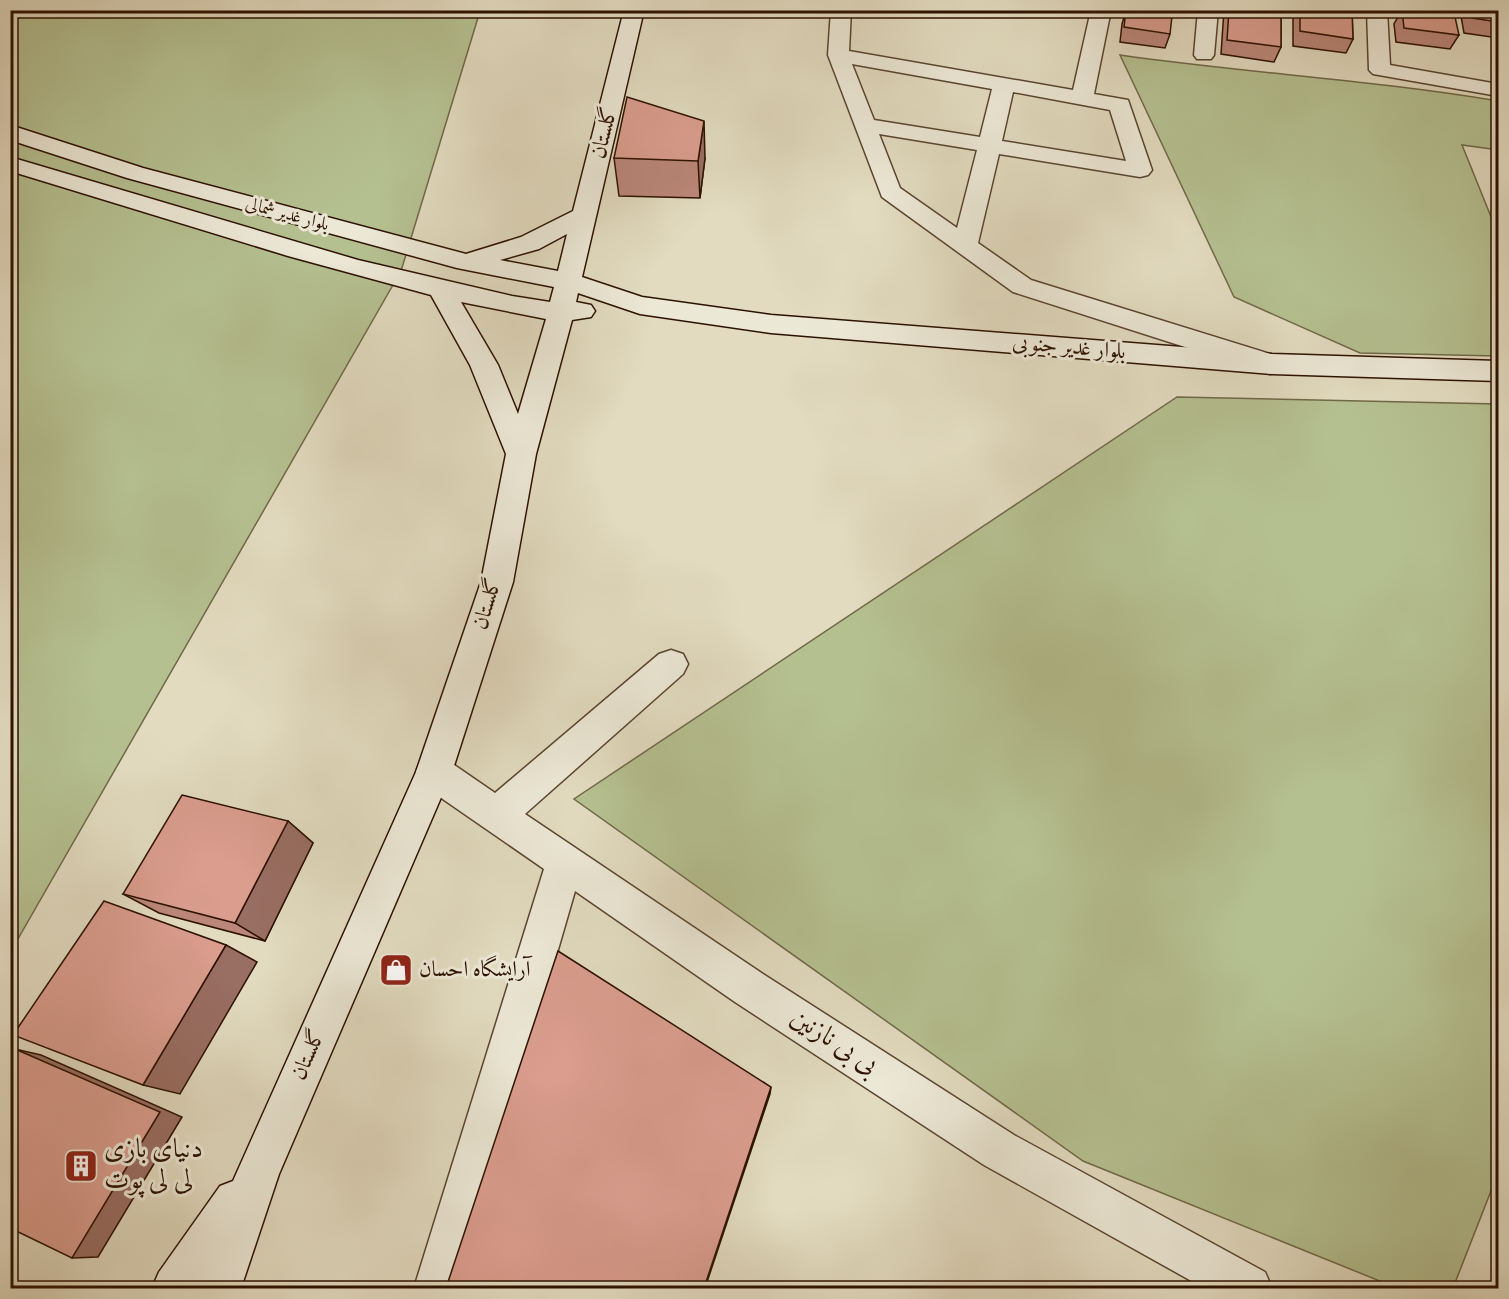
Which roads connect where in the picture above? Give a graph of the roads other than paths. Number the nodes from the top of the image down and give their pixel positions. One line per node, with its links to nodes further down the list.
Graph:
1 (634, 10): 15 (main road, گلستان)
2 (841, 10): 6 (main road)
3 (1101, 10): 10 (main road)
4 (1208, 10): 7 (main road)
5 (1377, 10): 9 (main road)
6 (838, 55): 8 (main road); 11 (main road)
7 (1204, 55)
8 (1004, 85): 10 (main road); 13 (main road)
9 (1498, 90)
10 (1082, 97): 13 (main road)
11 (864, 125): 13 (main road); 16 (main road)
12 (10, 132): 17 (main road, بلوار غدیر شمالی)
13 (989, 146): 16 (main road)
14 (10, 164): 19 (main road, بلوار غدیر شمالی)
15 (585, 215): 17 (main road); 18 (main road, گلستان)
16 (965, 245): 22 (main road)
17 (466, 262): 18 (main road, بلوار غدیر شمالی)
18 (568, 281): 20 (main road, بلوار غدیر جنوبی); 21 (main road, گلستان)
19 (441, 290): 21 (main road, بلوار غدیر شمالی); 24 (main road)
20 (640, 305): 21 (main road, بلوار غدیر جنوبی); 22 (main road, بلوار غدیر جنوبی)
21 (560, 313): 24 (main road, گلستان)
22 (1272, 364): 23 (main road, بلوار غدیر جنوبی)
23 (1498, 371)
24 (521, 454): 26 (main road, گلستان)
25 (671, 664): 27 (main road)
26 (434, 772): 27 (main road, بی بی نازنین); 29 (main road, گلستان)
27 (497, 815): 28 (main road, بی بی نازنین)
28 (565, 862): 32 (main road); 33 (main road, بی بی نازنین)
29 (258, 1171): 30 (main road, گلستان); 31 (main road, گلستان)
30 (175, 1288)
31 (218, 1288)
32 (437, 1288)
33 (1249, 1288)

